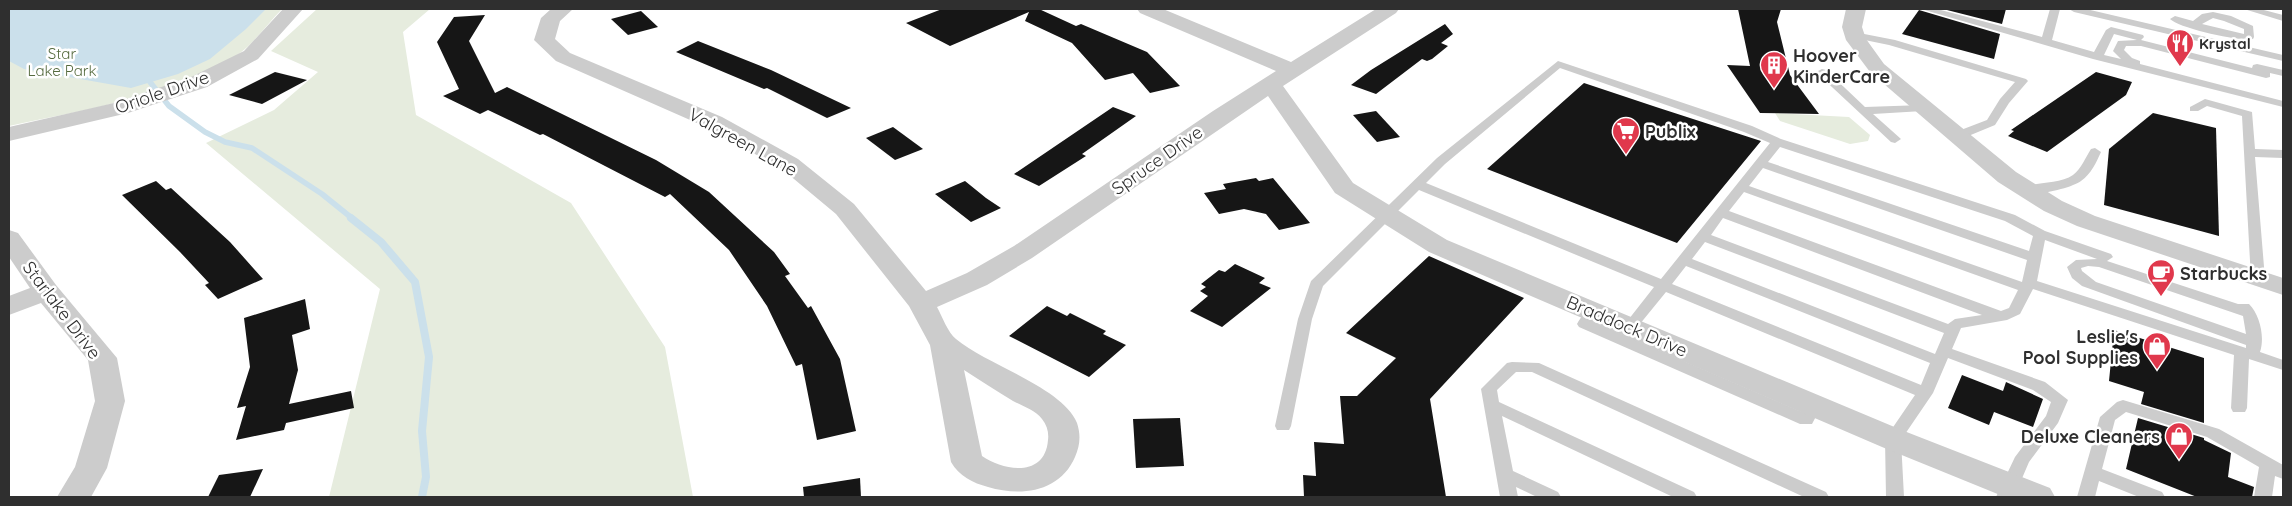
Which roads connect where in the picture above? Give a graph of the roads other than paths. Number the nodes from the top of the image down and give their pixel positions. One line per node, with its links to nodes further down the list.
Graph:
1 (293, 9): 28 (street, Oriole Drive)
2 (563, 9): 51 (street, Valgreen Lane)
3 (1147, 9): 18 (street)
4 (1389, 9): 18 (street, Spruce Drive)
5 (1856, 9): 14 (street)
6 (1926, 9): 15 (lane)
7 (2055, 9): 15 (lane)
8 (2074, 9): 13 (lane)
9 (2249, 9): 10 (lane)
10 (2283, 18)
11 (2175, 19): 12 (lane)
12 (2195, 26): 13 (lane); 13 (lane)
13 (2206, 35): 17 (lane)
14 (1854, 36): 25 (street); 29 (lane)
15 (2046, 41): 16 (lane)
16 (2097, 57): 20 (lane); 23 (lane)
17 (2283, 58)
18 (1291, 70): 22 (street, Spruce Drive)
19 (1822, 72): 27 (lane)
20 (2266, 72): 21 (lane); 23 (lane); 23 (lane)
21 (2283, 73)
22 (1268, 85): 40 (street, Braddock Drive); 51 (street, Spruce Drive)
23 (2261, 97): 24 (lane)
24 (2283, 104)
25 (1923, 108): 27 (lane); 29 (street)
26 (2194, 110): 33 (lane)
27 (1862, 111): 30 (lane)
28 (9, 134)
29 (1957, 136): 38 (street)
30 (1895, 139)
31 (1777, 142): 35 (lane); 36 (lane); 41 (lane)
32 (2095, 152): 38 (lane)
33 (2249, 153): 34 (lane); 46 (lane)
34 (2283, 154)
35 (1760, 163): 37 (lane); 44 (lane)
36 (1417, 184): 40 (lane); 48 (lane)
37 (1741, 188): 39 (lane); 47 (lane)
38 (2028, 190): 46 (street)
39 (1721, 213): 42 (lane); 55 (lane)
40 (1385, 215): 53 (street, Braddock Drive); 66 (lane)
41 (2040, 234): 44 (lane); 54 (lane)
42 (1702, 236): 45 (lane); 57 (lane)
43 (9, 238): 50 (street, Starlake Drive)
44 (2035, 258): 47 (lane)
45 (1683, 260): 48 (lane); 60 (lane)
46 (2258, 279): 49 (street)
47 (2028, 286): 55 (lane); 59 (lane)
48 (1662, 287): 56 (lane); 62 (lane)
49 (2283, 287)
50 (46, 290): 52 (street); 73 (street, Starlake Drive)
51 (921, 303): 58 (street, Valgreen Lane)
52 (9, 306)
53 (1594, 312): 56 (street, Braddock Drive); 64 (lane)
54 (2249, 313): 59 (lane); 59 (lane)
55 (2001, 316): 57 (lane)
56 (1630, 328): 64 (street, Braddock Drive)
57 (1952, 330): 60 (lane)
58 (944, 345): 58 (street, Valgreen Lane)
59 (2250, 350): 61 (lane); 65 (lane)
60 (1941, 356): 62 (lane); 72 (lane)
61 (2283, 365)
62 (1925, 394): 67 (lane)
63 (1492, 405): 71 (lane); 76 (lane); 77 (lane)
64 (1814, 405): 67 (street, Braddock Drive)
65 (2239, 408)
66 (1283, 426)
67 (1892, 439): 72 (street, Braddock Drive); 78 (lane)
68 (2268, 464): 69 (lane); 70 (lane); 82 (lane)
69 (2093, 472): 80 (lane); 81 (lane)
70 (2283, 473)
71 (1504, 474): 74 (lane); 75 (lane)
72 (2007, 491): 79 (street, Braddock Drive)
73 (74, 497)
74 (1509, 497)
75 (1552, 497)
76 (1688, 497)
77 (1820, 497)
78 (1895, 497)
79 (2038, 497)
80 (2086, 497)
81 (2156, 497)
82 (2264, 497)

